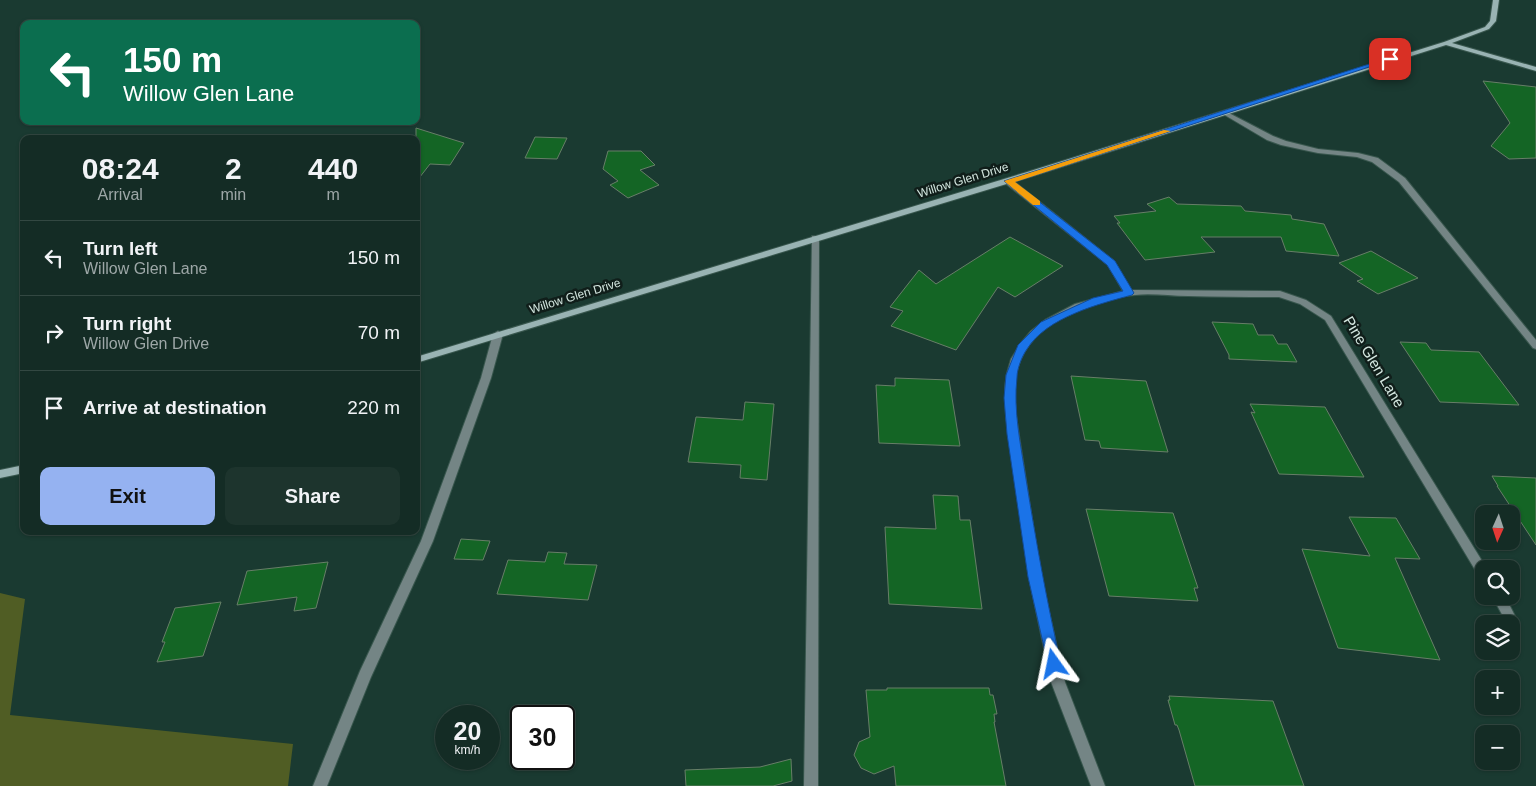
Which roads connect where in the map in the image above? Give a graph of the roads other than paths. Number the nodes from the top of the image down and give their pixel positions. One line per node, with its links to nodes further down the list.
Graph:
1 (1496, 0): 2 (main road, Willow Glen Drive)
2 (1446, 43): 3 (main road); 4 (main road, Willow Glen Drive)
3 (1536, 69)
4 (1225, 113): 5 (main road, Willow Glen Drive); 9 (street)
5 (1008, 181): 6 (main road, Willow Glen Drive); 7 (street)
6 (815, 238): 8 (main road, Willow Glen Drive); 15 (street)
7 (1129, 293): 13 (street, Pine Glen Lane); 16 (street, Pine Glen Lane)
8 (498, 334): 10 (main road, Willow Glen Drive); 14 (street)
9 (1536, 346)
10 (420, 359)
11 (20, 470): 12 (main road)
12 (0, 474)
13 (1475, 560)
14 (320, 786)
15 (811, 786)
16 (1098, 786)

